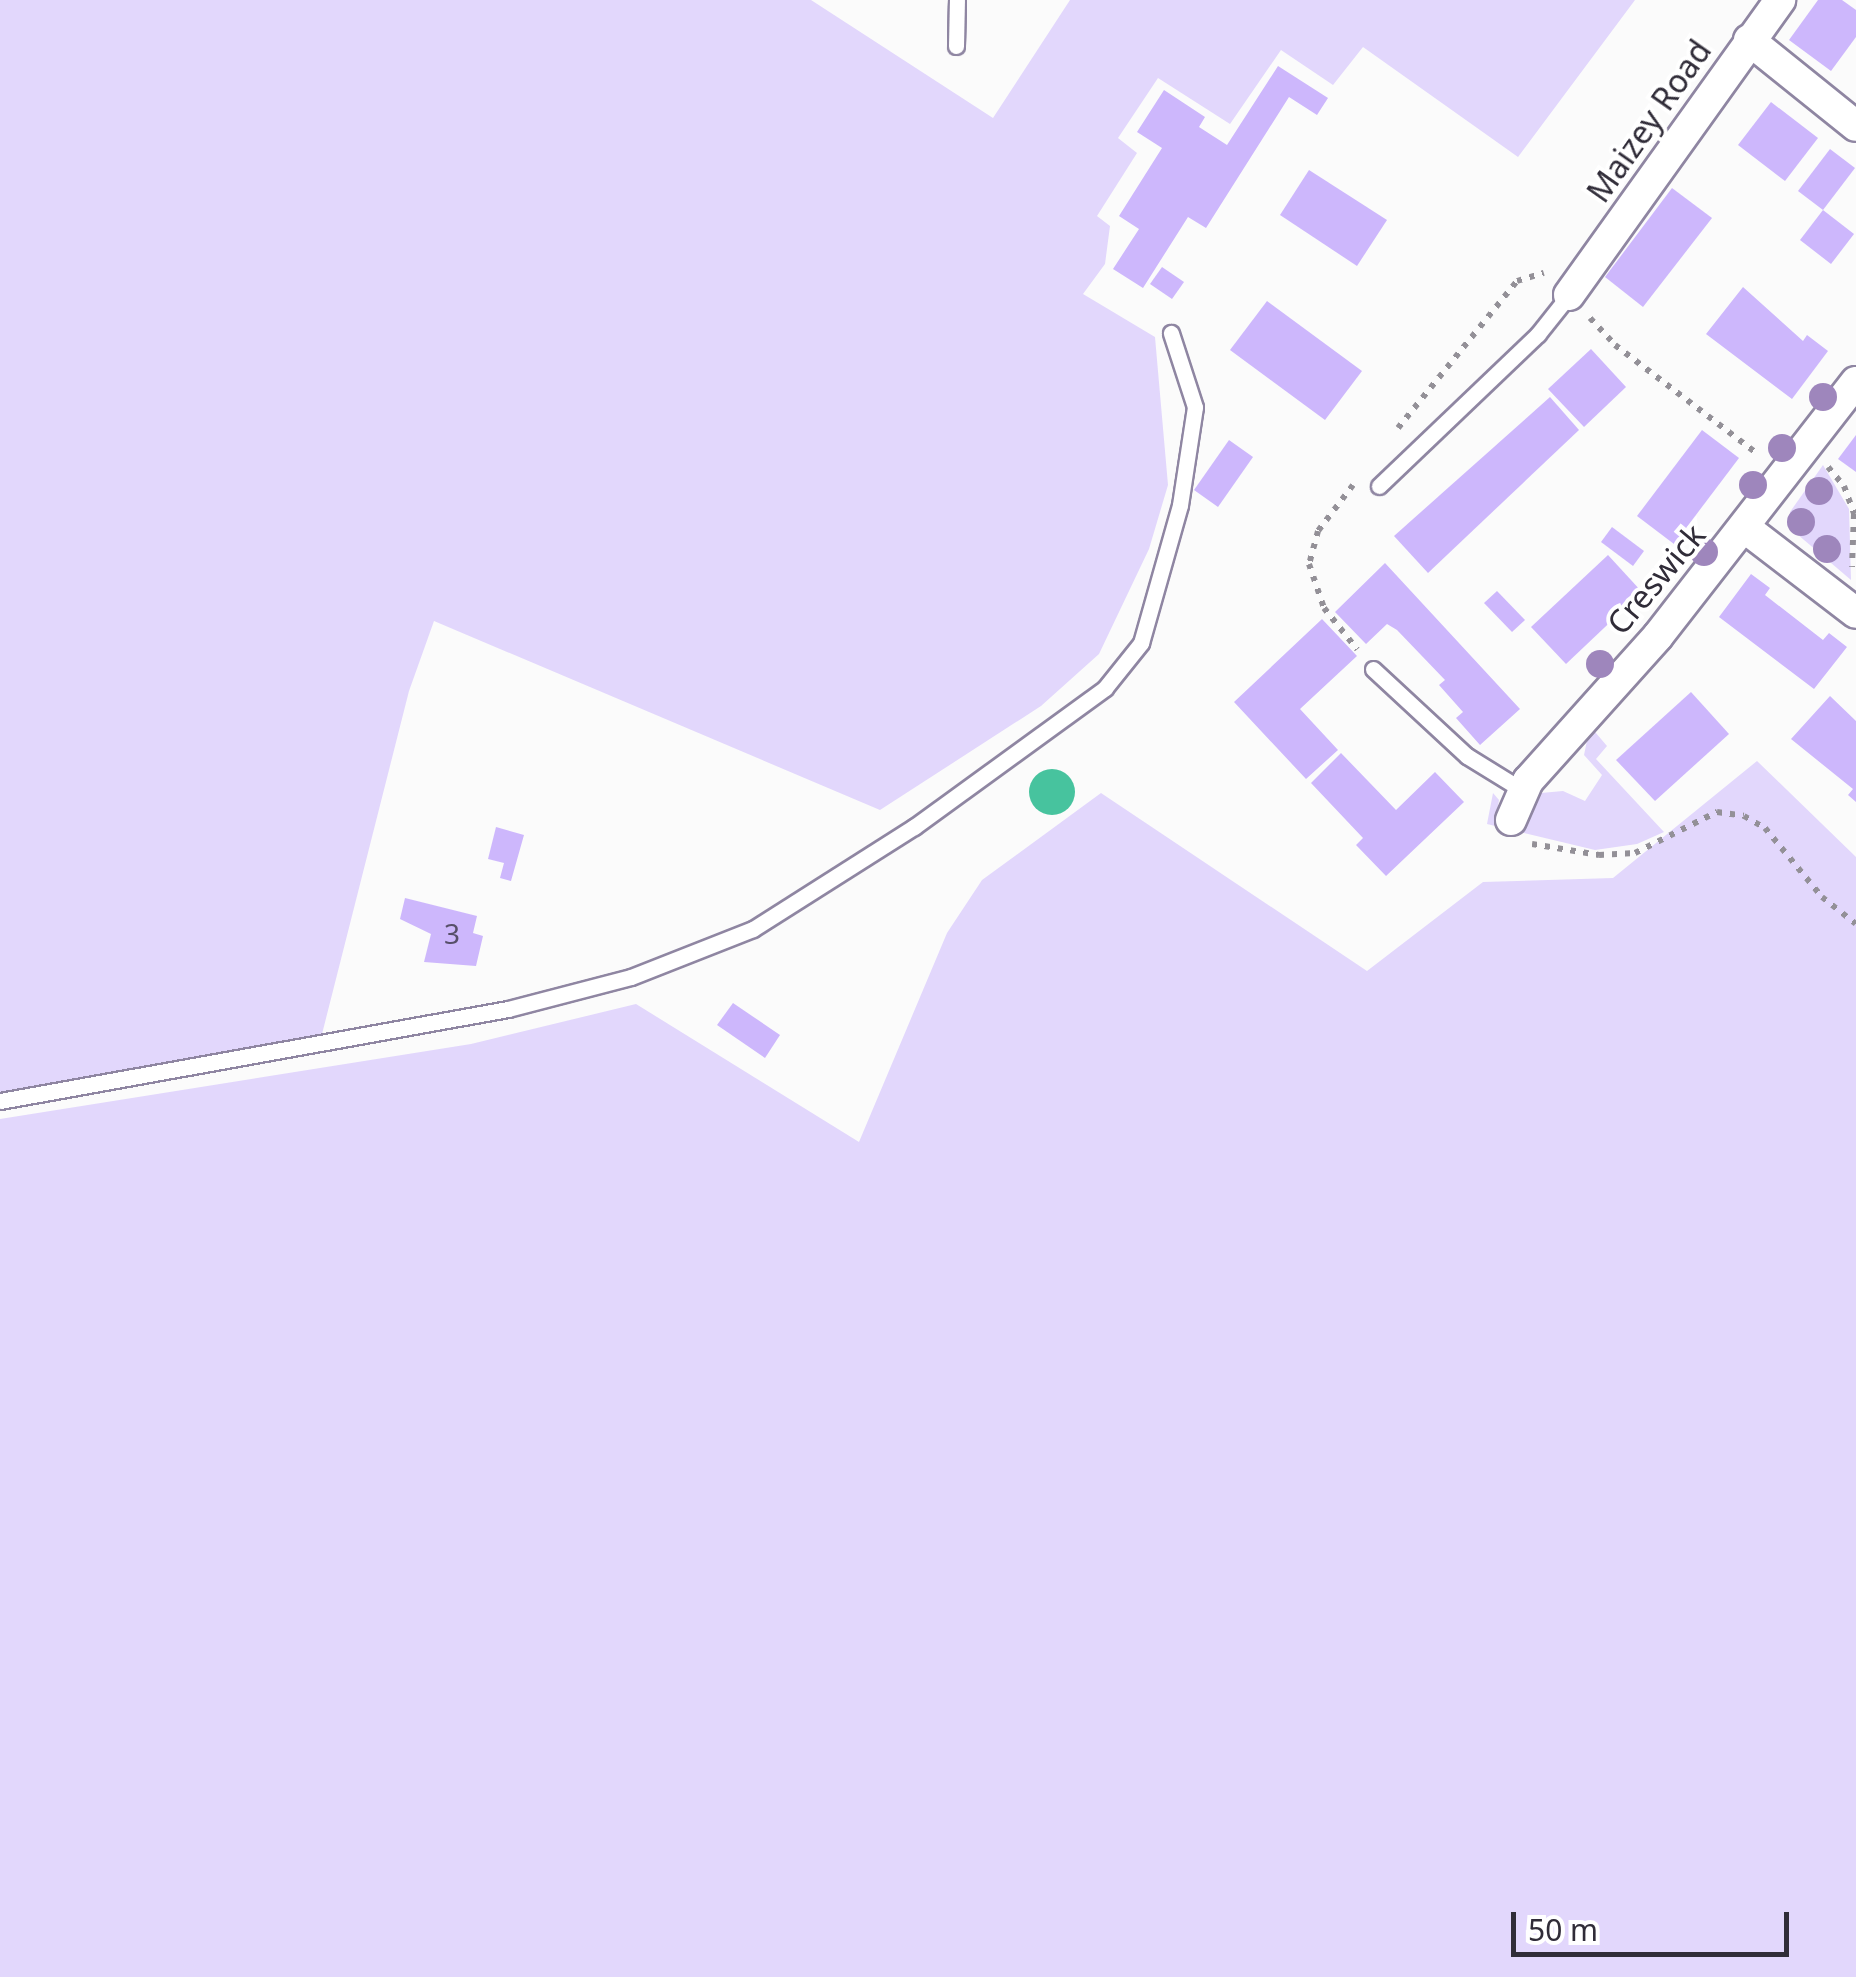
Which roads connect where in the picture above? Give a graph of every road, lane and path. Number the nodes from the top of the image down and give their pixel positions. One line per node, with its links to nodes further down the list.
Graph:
1 (957, 0): 4 (lane)
2 (1780, 0): 3 (street, Maizey Road)
3 (1750, 40): 5 (street); 6 (street, Maizey Road)
4 (956, 46)
5 (1856, 126)
6 (1567, 283): 9 (path); 10 (lane, Maizey Road)
7 (1171, 333): 18 (lane)
8 (1856, 382): 9 (street, Creswick)
9 (1784, 474): 11 (street, Creswick); 12 (path)
10 (1379, 486)
11 (1744, 527): 13 (street); 15 (street, Creswick)
12 (1854, 577)
13 (1856, 613)
14 (1374, 669): 15 (lane)
15 (1522, 790): 16 (street, Creswick)
16 (1512, 829): 17 (path)
17 (1856, 924)
18 (0, 1101)

